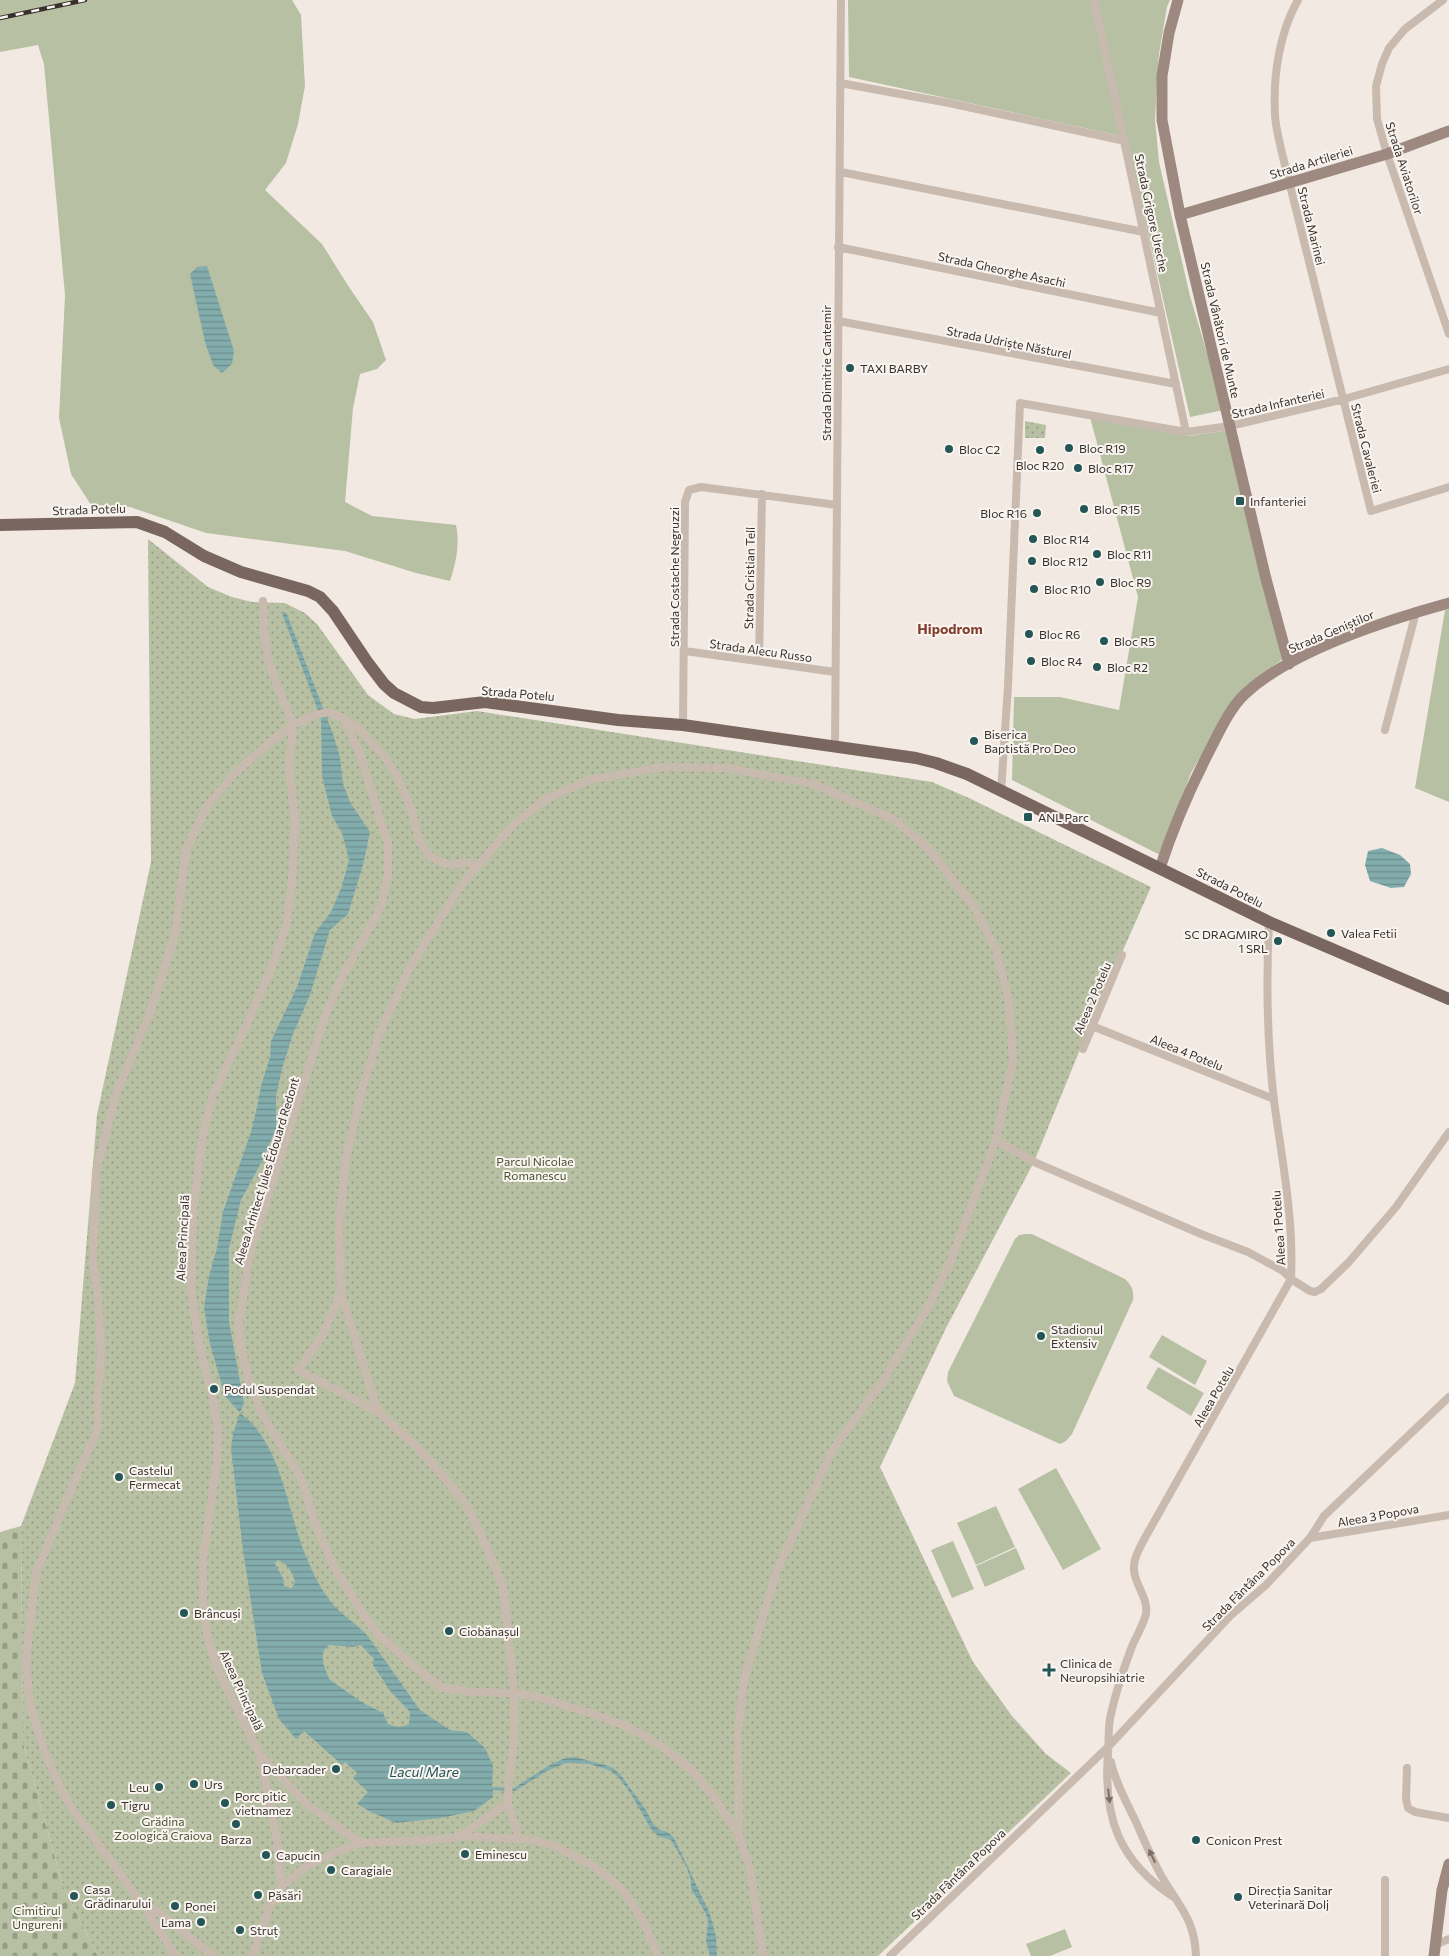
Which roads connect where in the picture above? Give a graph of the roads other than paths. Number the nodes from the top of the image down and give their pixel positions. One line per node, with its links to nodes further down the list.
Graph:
1 (841, 0): 7 (street, Strada Dimitrie Cantemir)
2 (1094, 0): 9 (street, Strada Grigore Ureche)
3 (1178, 0): 13 (street, Strada Vânători de Munte)
4 (1287, 0): 6 (street)
5 (1443, 0): 10 (street, Strada Aviatorilor)
6 (1297, 2): 12 (street, Strada Marinei)
7 (840, 83): 9 (street); 11 (street, Strada Dimitrie Cantemir)
8 (1449, 131): 10 (street, Strada Artileriei)
9 (1125, 141): 14 (street, Strada Grigore Ureche)
10 (1387, 154): 12 (street, Strada Artileriei); 18 (street, Strada Aviatorilor)
11 (841, 172): 14 (street); 15 (street, Strada Dimitrie Cantemir)
12 (1290, 183): 13 (street, Strada Artileriei); 21 (street, Strada Marinei)
13 (1180, 215): 22 (street, Strada Vânători de Munte)
14 (1144, 232): 16 (street, Strada Grigore Ureche)
15 (838, 246): 16 (street, Strada Gheorghe Asachi); 17 (street, Strada Dimitrie Cantemir)
16 (1161, 313): 20 (street, Strada Grigore Ureche)
17 (838, 322): 20 (street, Strada Udriște Năsturel); 26 (street, Strada Dimitrie Cantemir)
18 (1449, 334)
19 (1449, 369): 21 (street, Strada Infanteriei)
20 (1176, 384): 23 (street, Strada Grigore Ureche)
21 (1344, 399): 22 (street, Strada Infanteriei); 24 (street, Strada Cavaleriei)
22 (1230, 426): 23 (street, Strada Infanteriei); 33 (street, Strada Vânători de Munte)
23 (1186, 432): 40 (street, Strada Infanteriei)
24 (1449, 486)
25 (762, 494): 26 (street, Strada Costache Negruzzi); 31 (street, Strada Costache Negruzzi); 32 (street, Strada Cristian Tell)
26 (837, 505): 34 (street, Strada Dimitrie Cantemir)
27 (0, 525): 37 (main road, Strada Potelu)
28 (263, 601): 36 (street)
29 (1449, 603): 30 (street, Strada Geniștilor)
30 (1416, 612): 33 (street, Strada Geniștilor); 38 (street)
31 (685, 651): 32 (street, Strada Alecu Russo); 37 (street, Strada Costache Negruzzi)
32 (759, 662): 34 (street, Strada Alecu Russo)
33 (1289, 664): 42 (street, Strada Geniștilor)
34 (835, 672): 39 (street, Strada Dimitrie Cantemir)
35 (343, 718): 36 (street); 41 (street); 57 (street, Aleea Arhitect Jules Édouard Redont)
36 (293, 725): 59 (street, Aleea Principală); 71 (street)
37 (683, 725): 39 (main road, Strada Potelu)
38 (1385, 730)
39 (835, 746): 40 (main road, Strada Potelu)
40 (1001, 792): 42 (main road, Strada Potelu)
41 (477, 867): 50 (street); 52 (street)
42 (1160, 868): 43 (main road, Strada Potelu)
43 (1270, 922): 45 (main road, Strada Potelu); 48 (street, Aleea 1 Potelu)
44 (1122, 955): 46 (street, Aleea 2 Potelu)
45 (1449, 1000)
46 (1092, 1026): 47 (street, Aleea 2 Potelu); 48 (street, Aleea 4 Potelu)
47 (1083, 1049)
48 (1274, 1099): 51 (street, Aleea 1 Potelu)
49 (1449, 1132): 51 (street)
50 (996, 1140): 51 (street, Aleea 1 Potelu); 64 (street)
51 (1291, 1279): 58 (street, Aleea Potelu)
52 (340, 1293): 54 (street); 54 (street)
53 (1449, 1398): 56 (street, Strada Fântâna Popova)
54 (378, 1412): 57 (street)
55 (1449, 1514): 56 (street, Aleea 3 Popova)
56 (1310, 1538): 58 (street, Strada Fântâna Popova)
57 (514, 1692): 61 (street); 64 (street)
58 (1108, 1748): 70 (street, one-way to 58); 70 (street, one-way to 70); 79 (street, Strada Fântâna Popova)
59 (260, 1755): 66 (street, Aleea Principală); 69 (street, Aleea Principală)
60 (1407, 1768): 62 (street)
61 (508, 1803): 63 (street); 65 (street)
62 (1449, 1818)
63 (460, 1836): 65 (street); 66 (street)
64 (740, 1836): 78 (street)
65 (520, 1839): 77 (street)
66 (361, 1842): 69 (street)
67 (1449, 1864): 73 (street)
68 (1385, 1880): 81 (street)
69 (281, 1887): 76 (street)
70 (1175, 1898): 80 (street)
71 (142, 1904): 74 (street); 75 (street)
72 (1449, 1939): 73 (street)
73 (1435, 1950)
74 (176, 1956)
75 (213, 1956)
76 (253, 1956)
77 (658, 1956)
78 (764, 1956)
79 (890, 1956)
80 (1196, 1956)
81 (1386, 1956)

